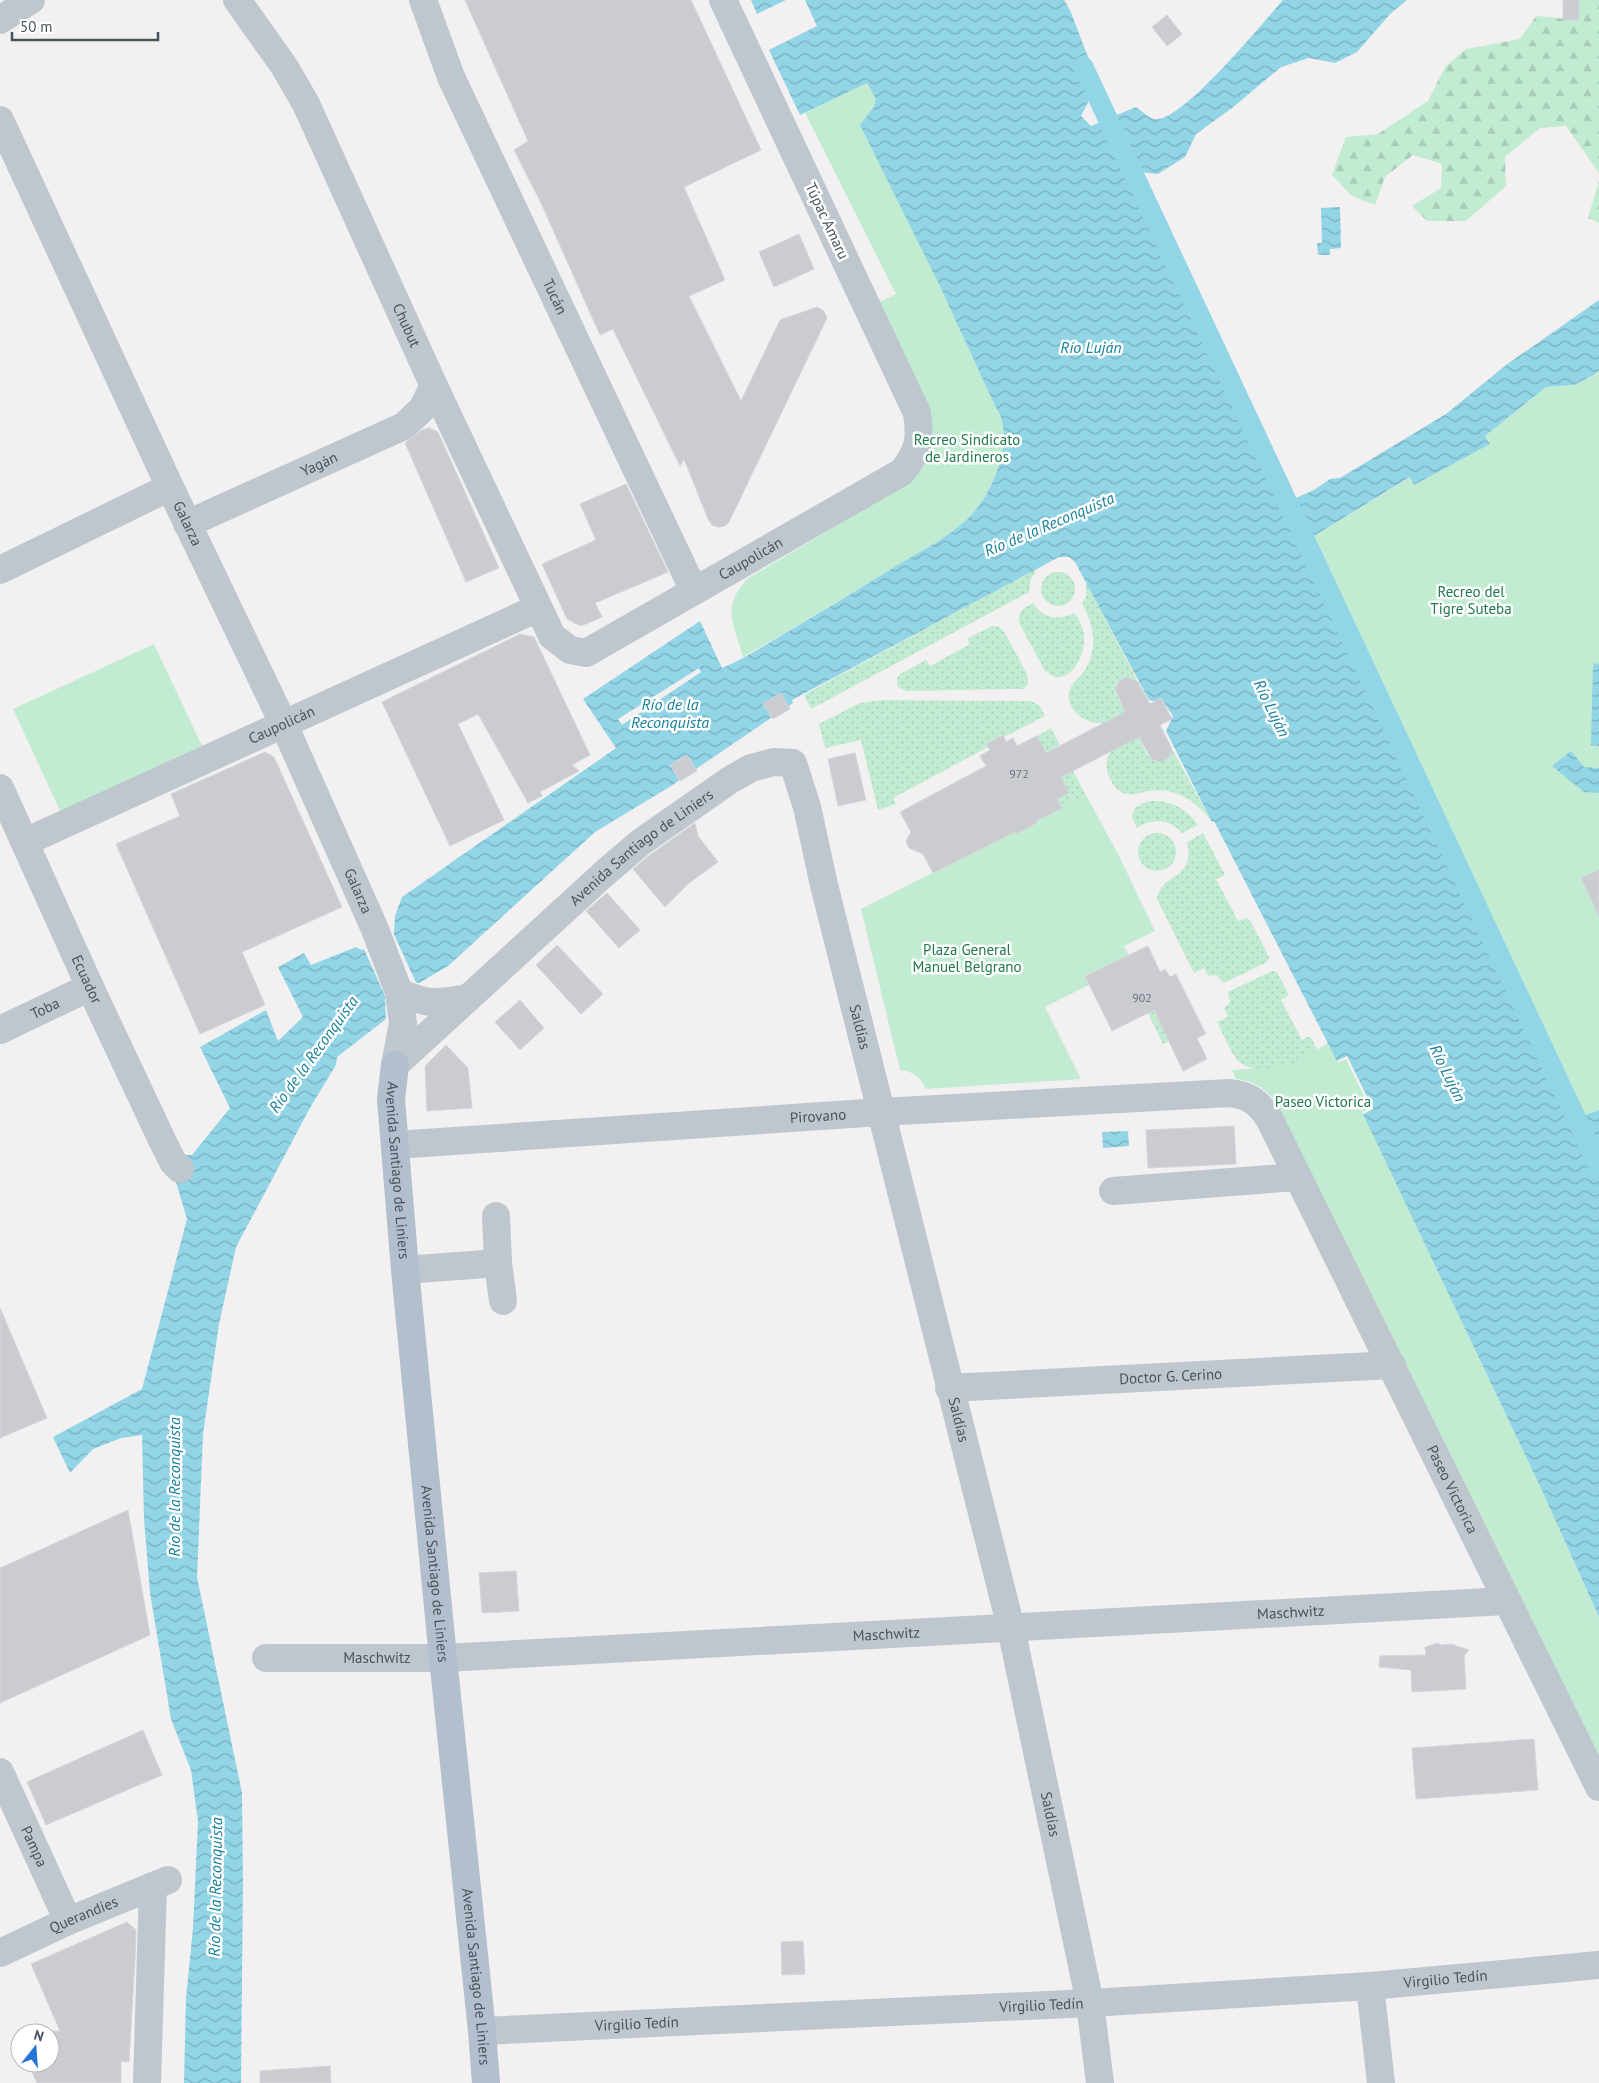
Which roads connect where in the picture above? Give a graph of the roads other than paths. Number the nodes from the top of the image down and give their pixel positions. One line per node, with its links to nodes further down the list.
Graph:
1 (31, 0): 5 (street)
2 (237, 0): 7 (street, Chubut)
3 (423, 0): 12 (street, Tucán)
4 (724, 0): 8 (street, Túpac Amaru)
5 (0, 20)
6 (0, 120): 9 (street, Galarza)
7 (434, 386): 10 (street, Yagán); 13 (street, Chubut)
8 (918, 446): 12 (street, Caupolicán)
9 (170, 488): 10 (street, Galarza); 11 (street)
10 (187, 524): 15 (street, Galarza)
11 (0, 570)
12 (694, 591): 14 (street, Caupolicán)
13 (538, 608): 14 (street, Chubut); 15 (street, Caupolicán)
14 (570, 650)
15 (284, 725): 18 (street, Caupolicán); 20 (street, Galarza)
16 (793, 763): 21 (street, Avenida Santiago de Liniers); 25 (street, Saldías)
17 (0, 788): 18 (street, Ecuador)
18 (25, 842): 19 (street, Ecuador)
19 (90, 987): 22 (street, Toba); 27 (street, Ecuador)
20 (399, 992): 21 (street); 23 (street, Avenida Santiago de Liniers)
21 (468, 998): 23 (street, Avenida Santiago de Liniers)
22 (0, 1030)
23 (395, 1065): 26 (main road, Avenida Santiago de Liniers)
24 (1242, 1094): 25 (street, Pirovano); 28 (street, Paseo Victorica)
25 (881, 1112): 26 (street, Pirovano); 35 (street, Saldías)
26 (395, 1145): 32 (main road, Avenida Santiago de Liniers)
27 (180, 1169)
28 (1297, 1176): 29 (street); 34 (street, Paseo Victorica)
29 (1113, 1191)
30 (496, 1216): 31 (street)
31 (498, 1263): 32 (street); 33 (street)
32 (404, 1270): 39 (main road, Avenida Santiago de Liniers)
33 (503, 1301)
34 (1392, 1365): 35 (street, Doctor G. Cerino); 36 (street, Paseo Victorica)
35 (949, 1388): 37 (street, Saldías)
36 (1506, 1601): 37 (street, Maschwitz); 41 (street, Paseo Victorica)
37 (1011, 1628): 39 (street, Maschwitz); 46 (street, Saldías)
38 (266, 1658): 39 (street, Maschwitz)
39 (443, 1658): 47 (main road, Avenida Santiago de Liniers)
40 (0, 1772): 42 (street, Pampa)
41 (1599, 1786)
42 (68, 1921): 43 (street, Querandíes); 48 (street, Querandíes)
43 (0, 1952)
44 (1599, 1966): 45 (street, Virgilio Tedín)
45 (1370, 1986): 46 (street, Virgilio Tedín); 51 (street)
46 (1090, 2003): 47 (street, Virgilio Tedín); 50 (street, Saldías)
47 (482, 2031): 49 (main road, Avenida Santiago de Liniers)
48 (147, 2083)
49 (486, 2083)
50 (1100, 2083)
51 (1381, 2083)

